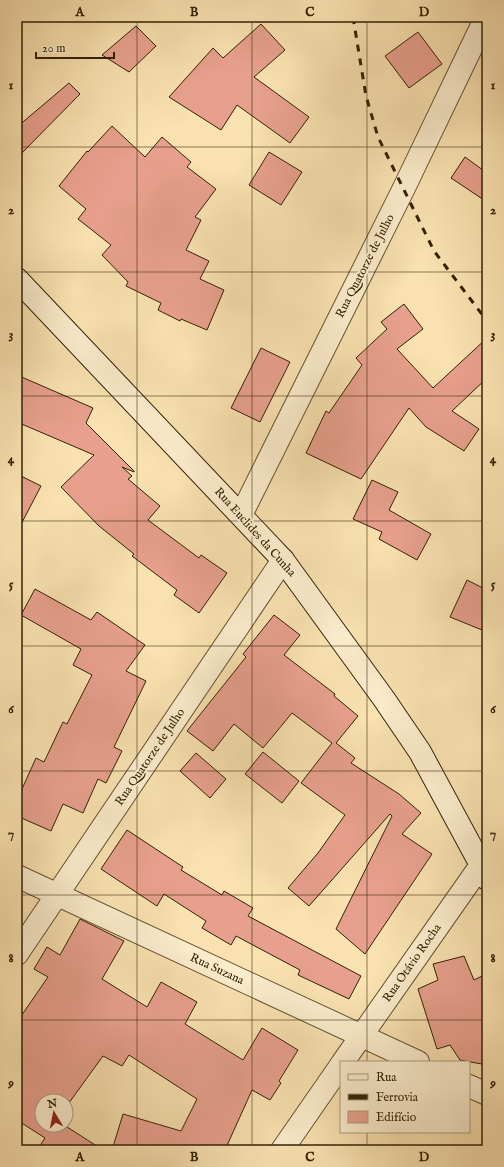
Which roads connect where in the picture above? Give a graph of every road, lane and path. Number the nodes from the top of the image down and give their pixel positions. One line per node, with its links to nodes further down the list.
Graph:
1 (486, 17): 3 (street, Rua Quatorze de Julho)
2 (17, 279): 3 (street, Rua Euclides da Cunha)
3 (241, 514): 4 (street, Rua Euclides da Cunha)
4 (283, 560): 5 (street, Rua Euclides da Cunha); 7 (street, Rua Quatorze de Julho)
5 (484, 872): 9 (street, Rua Otávio Rocha)
6 (17, 876): 7 (street, Rua Suzana)
7 (57, 894): 8 (street, Rua Quatorze de Julho); 9 (street, Rua Suzana)
8 (17, 954)
9 (361, 1036): 10 (street, Rua Otávio Rocha); 11 (street, Rua Suzana)
10 (344, 1061)
11 (416, 1061)
12 (340, 1066): 15 (street)
13 (470, 1086): 14 (street)
14 (487, 1094)
15 (282, 1150)

